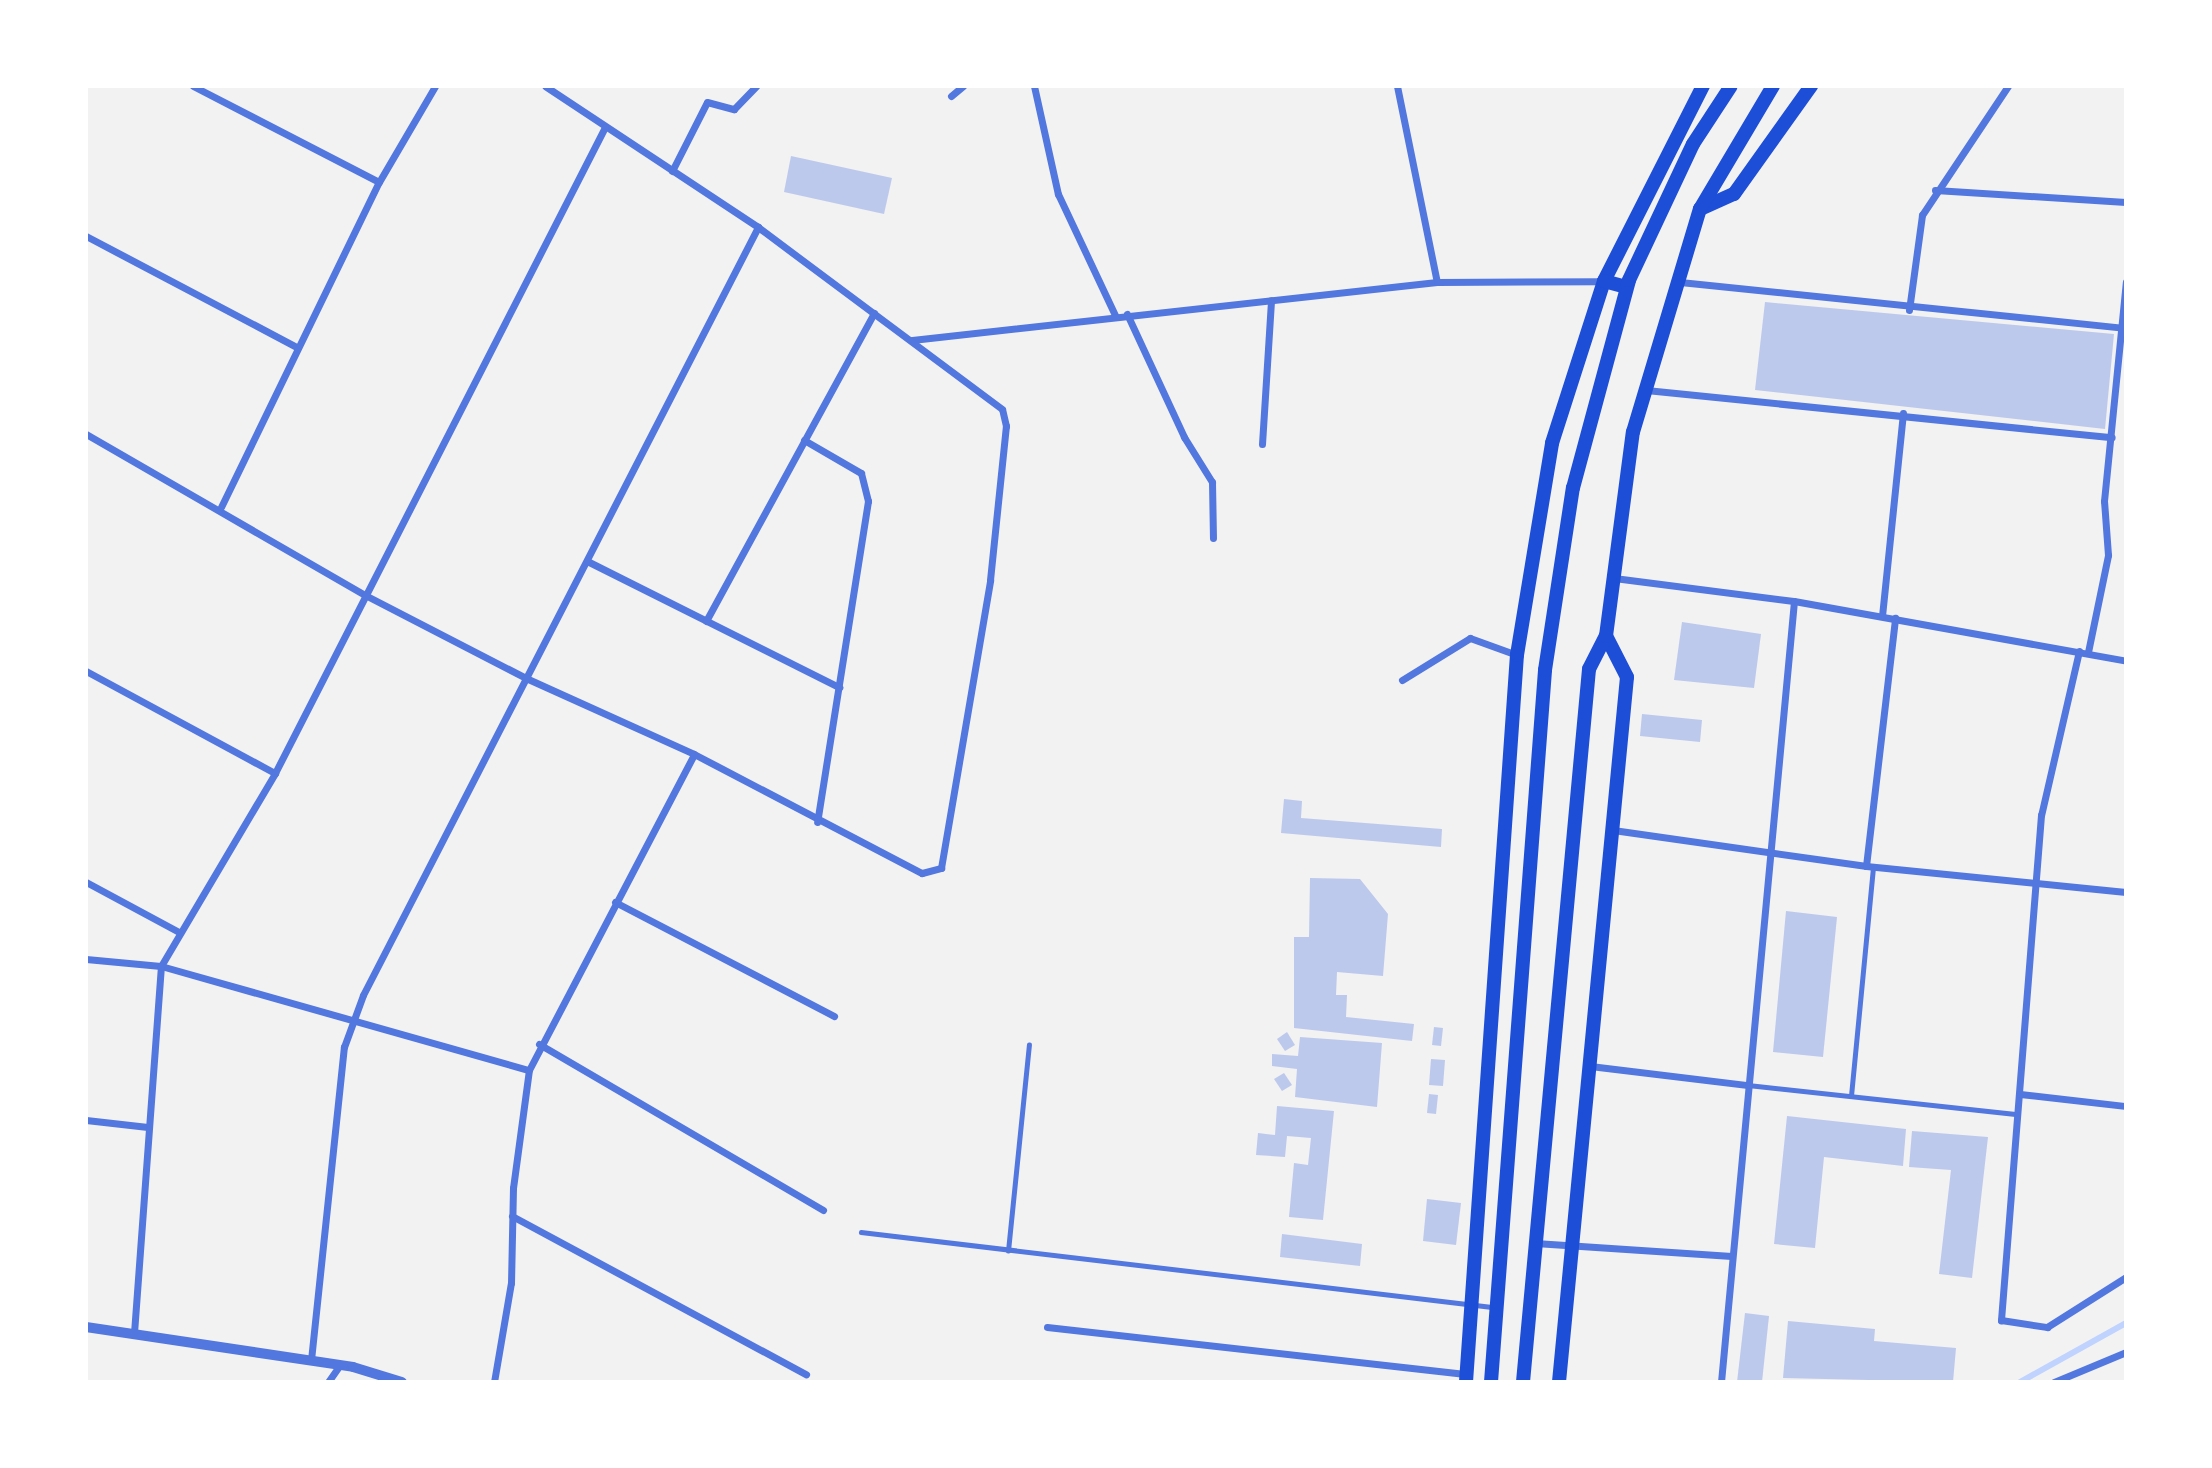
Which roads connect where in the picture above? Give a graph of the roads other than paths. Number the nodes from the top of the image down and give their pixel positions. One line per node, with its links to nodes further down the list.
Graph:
1 (193, 86): 16 (street)
2 (435, 86): 16 (street)
3 (545, 86): 14 (street)
4 (756, 86): 15 (street)
5 (963, 86): 13 (street)
6 (1034, 86): 31 (street)
7 (1397, 86): 23 (street)
8 (1703, 86): 22 (main road)
9 (1731, 86): 26 (main road)
10 (1773, 86): 19 (main road)
11 (1811, 86): 19 (main road)
12 (2008, 86): 17 (street)
13 (951, 96)
14 (605, 127): 15 (street); 45 (street)
15 (672, 171): 20 (street)
16 (379, 182): 34 (street)
17 (1935, 190): 18 (street); 28 (street)
18 (2126, 202)
19 (1700, 209): 24 (main road)
20 (758, 227): 29 (street); 43 (street)
21 (86, 236): 34 (street)
22 (1604, 281): 23 (street); 26 (main road); 53 (main road)
23 (1437, 282): 27 (street)
24 (1680, 282): 28 (street); 35 (main road)
25 (2126, 282): 32 (street)
26 (1626, 287): 94 (main road)
27 (1271, 300): 30 (street); 40 (street)
28 (1909, 310): 32 (street)
29 (874, 313): 33 (street); 39 (street)
30 (1127, 314): 31 (street); 42 (street)
31 (1115, 315): 33 (street)
32 (2122, 328): 38 (street)
33 (912, 340): 61 (street)
34 (295, 346): 41 (street)
35 (1644, 390): 36 (street); 44 (main road)
36 (1903, 413): 38 (street); 47 (street)
37 (86, 433): 41 (street)
38 (2112, 437): 52 (street)
39 (804, 440): 49 (street); 58 (street)
40 (1262, 444)
41 (221, 507): 45 (street)
42 (1213, 538)
43 (589, 562): 49 (street); 56 (street)
44 (1614, 578): 46 (street); 50 (main road)
45 (365, 595): 56 (street); 60 (street)
46 (1794, 601): 47 (street); 63 (street)
47 (1882, 616): 48 (street)
48 (1895, 618): 51 (street); 64 (street)
49 (706, 621): 58 (street)
50 (1606, 636): 62 (main road); 88 (main road)
51 (2079, 651): 52 (street); 66 (street)
52 (2088, 652): 54 (street)
53 (1517, 655): 57 (street); 93 (main road)
54 (2126, 661)
55 (86, 671): 60 (street)
56 (528, 679): 59 (street); 73 (street)
57 (1402, 680)
58 (839, 687): 61 (street)
59 (694, 754): 61 (street); 68 (street)
60 (275, 773): 69 (street)
61 (817, 821)
62 (1610, 830): 63 (street); 76 (main road)
63 (1769, 853): 64 (street); 78 (street)
64 (1869, 866): 66 (street); 80 (lane)
65 (86, 882): 69 (street)
66 (2035, 884): 67 (street); 79 (street)
67 (2126, 892)
68 (615, 902): 72 (street); 74 (street)
69 (179, 932): 71 (street)
70 (86, 958): 71 (street)
71 (161, 966): 73 (street); 84 (street)
72 (834, 1016)
73 (354, 1021): 77 (street); 99 (street)
74 (539, 1044): 77 (street); 85 (street)
75 (1029, 1045): 90 (lane)
76 (1589, 1066): 78 (street); 89 (main road)
77 (529, 1070): 86 (street)
78 (1748, 1085): 80 (lane); 91 (street)
79 (2020, 1094): 81 (street); 82 (street)
80 (1851, 1096): 82 (lane)
81 (2126, 1106)
82 (2018, 1115): 92 (street)
83 (86, 1120): 84 (street)
84 (148, 1127): 97 (street)
85 (823, 1210)
86 (512, 1216): 101 (street); 105 (street)
87 (861, 1232): 90 (lane)
88 (1535, 1243): 89 (street); 107 (main road)
89 (1573, 1245): 91 (street); 108 (main road)
90 (1008, 1251): 93 (lane)
91 (1732, 1256): 109 (street)
92 (2126, 1277)
93 (1473, 1306): 94 (lane); 102 (main road)
94 (1497, 1308): 106 (main road)
95 (86, 1327): 97 (street)
96 (1047, 1327): 102 (street)
97 (134, 1334): 99 (street)
98 (2126, 1352): 110 (street)
99 (311, 1360): 100 (street)
100 (340, 1365): 103 (street); 104 (street)
101 (806, 1374)
102 (1467, 1378)
103 (328, 1382)
104 (402, 1382)
105 (494, 1382)
106 (1491, 1382)
107 (1523, 1382)
108 (1559, 1382)
109 (1721, 1382)
110 (2054, 1382)

